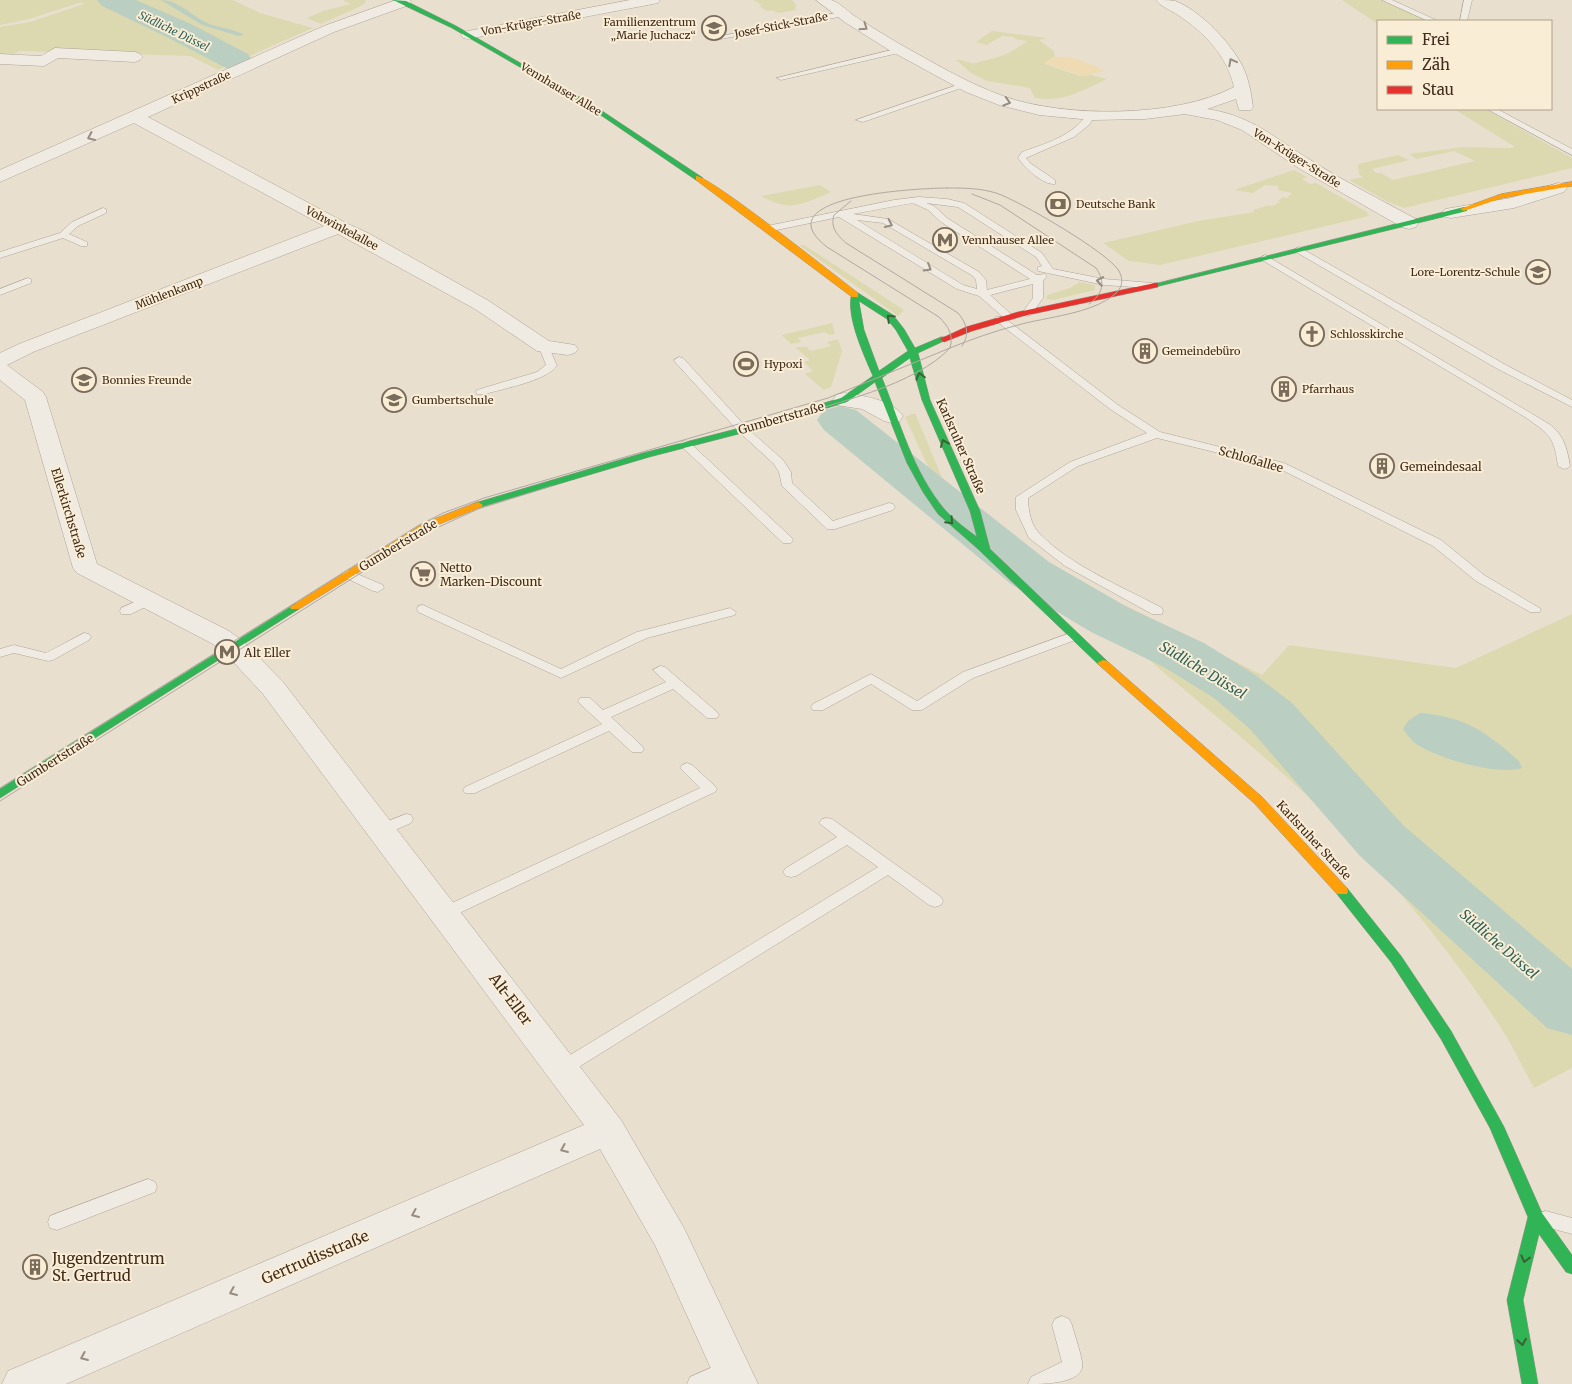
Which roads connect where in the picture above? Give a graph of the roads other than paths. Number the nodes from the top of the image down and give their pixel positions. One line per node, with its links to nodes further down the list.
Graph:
1 (653, 0): 10 (street, Von-Krüger-Straße)
2 (823, 0): 7 (street, Josef-Stick-Straße)
3 (1163, 0): 17 (street, Von-Krüger-Straße, one-way to 3)
4 (1386, 0): 8 (lane)
5 (1468, 0): 9 (lane)
6 (401, 1): 10 (main road, Vennhauser Allee); 21 (street, Krippstraße)
7 (841, 14): 11 (lane, Josef-Stick-Straße); 12 (street, Josef-Stick-Straße, one-way to 12)
8 (1432, 20)
9 (1463, 20)
10 (468, 35): 34 (main road, Vennhauser Allee)
11 (721, 37)
12 (900, 50): 15 (lane); 16 (street, Josef-Stick-Straße)
13 (135, 56): 14 (street)
14 (0, 59)
15 (781, 78)
16 (966, 85): 20 (street, Josef-Stick-Straße, one-way to 20); 22 (lane)
17 (1243, 89): 19 (street, Josef-Stick-Straße); 23 (street, Von-Krüger-Straße)
18 (1494, 110): 24 (lane)
19 (1180, 111): 20 (street, Josef-Stick-Straße); 23 (street, Josef-Stick-Straße)
20 (1091, 115): 26 (lane)
21 (136, 117): 25 (street, Krippstraße, one-way to 25); 33 (street, Vohwinkelallee)
22 (860, 120)
23 (1248, 126): 32 (street, Von-Krüger-Straße)
24 (1572, 152)
25 (0, 177)
26 (1052, 182)
27 (1565, 186): 30 (street)
28 (909, 201): 31 (lane); 40 (lane); 41 (lane)
29 (103, 210): 35 (lane)
30 (1452, 213): 32 (main road)
31 (842, 215): 34 (lane); 46 (lane, one-way to 46); 46 (lane, one-way to 46)
32 (1409, 224): 37 (main road)
33 (339, 228): 50 (street, Vohwinkelallee); 54 (street, Mühlenkamp)
34 (767, 229): 47 (main road, Vennhauser Allee)
35 (63, 235): 36 (lane); 38 (lane)
36 (84, 244)
37 (1299, 250): 39 (main road); 63 (lane)
38 (0, 255)
39 (1265, 258): 44 (main road); 68 (lane)
40 (1012, 264): 41 (lane); 42 (lane)
41 (1049, 270): 42 (lane); 44 (lane, one-way to 41)
42 (1038, 280): 46 (lane); 48 (lane)
43 (0, 284): 45 (lane)
44 (1149, 286): 48 (main road)
45 (0, 292)
46 (983, 294): 49 (lane, Schloßallee)
47 (855, 296): 52 (main road, Vennhauser Allee, one-way to 47); 56 (main road)
48 (1027, 312): 49 (main road)
49 (1005, 318): 52 (main road); 66 (lane, Schloßallee)
50 (544, 347): 51 (street, Vohwinkelallee); 58 (lane)
51 (568, 349)
52 (913, 352): 56 (main road); 62 (main road, Karlsruher Straße, one-way to 52)
53 (679, 360): 65 (lane)
54 (0, 361)
55 (0, 370): 76 (street, Ellerkirchstraße)
56 (877, 378): 57 (main road, Karlsruher Straße); 60 (main road, Gumbertstraße)
57 (882, 391): 59 (main road); 60 (main road); 64 (main road, Karlsruher Straße)
58 (482, 392)
59 (895, 393)
60 (852, 395): 64 (street, Gumbertstraße); 65 (main road, Gumbertstraße)
61 (910, 396): 62 (main road)
62 (926, 400): 70 (main road, Karlsruher Straße, one-way to 62)
63 (1572, 404)
64 (892, 416): 69 (main road, Karlsruher Straße)
65 (743, 430): 67 (main road, Gumbertstraße); 71 (lane)
66 (1156, 434): 78 (lane, Schloßallee); 80 (lane)
67 (685, 444): 72 (lane); 74 (main road, Gumbertstraße)
68 (1564, 466)
69 (923, 484): 70 (main road); 73 (main road, Karlsruher Straße, one-way to 73)
70 (955, 485): 73 (main road, Karlsruher Straße)
71 (889, 507)
72 (787, 540)
73 (985, 549): 82 (main road, Karlsruher Straße)
74 (348, 574): 75 (lane); 84 (main road, Gumbertstraße)
75 (378, 588)
76 (148, 600): 79 (lane); 84 (street, Ellerkirchstraße)
77 (423, 609): 81 (lane)
78 (1535, 609)
79 (126, 611)
80 (1158, 611)
81 (730, 612)
82 (1073, 636): 89 (lane); 105 (main road, Karlsruher Straße)
83 (84, 637): 85 (lane)
84 (234, 647): 95 (main road, Gumbertstraße); 101 (street, Alt-Eller)
85 (0, 653)
86 (660, 670): 87 (lane)
87 (675, 683): 90 (lane); 91 (lane)
88 (585, 701): 91 (lane)
89 (818, 707)
90 (712, 715)
91 (606, 720): 92 (lane); 94 (lane)
92 (638, 749)
93 (688, 768): 101 (lane)
94 (470, 790)
95 (0, 794)
96 (826, 823): 97 (lane)
97 (847, 838): 98 (lane); 99 (lane)
98 (888, 868): 100 (lane); 102 (lane)
99 (791, 872)
100 (935, 902)
101 (445, 913): 102 (street, Alt-Eller)
102 (562, 1068): 103 (street, Alt-Eller)
103 (608, 1130): 110 (street, Alt-Eller); 111 (street, Gertrudisstraße, one-way to 111)
104 (148, 1187): 106 (lane)
105 (1536, 1217): 107 (lane); 108 (main road, Karlsruher Straße); 114 (main road, one-way to 114)
106 (57, 1222)
107 (1572, 1226)
108 (1572, 1267)
109 (1062, 1326): 113 (lane)
110 (735, 1376): 112 (lane)
111 (22, 1384)
112 (697, 1384)
113 (1038, 1384)
114 (1530, 1384)

